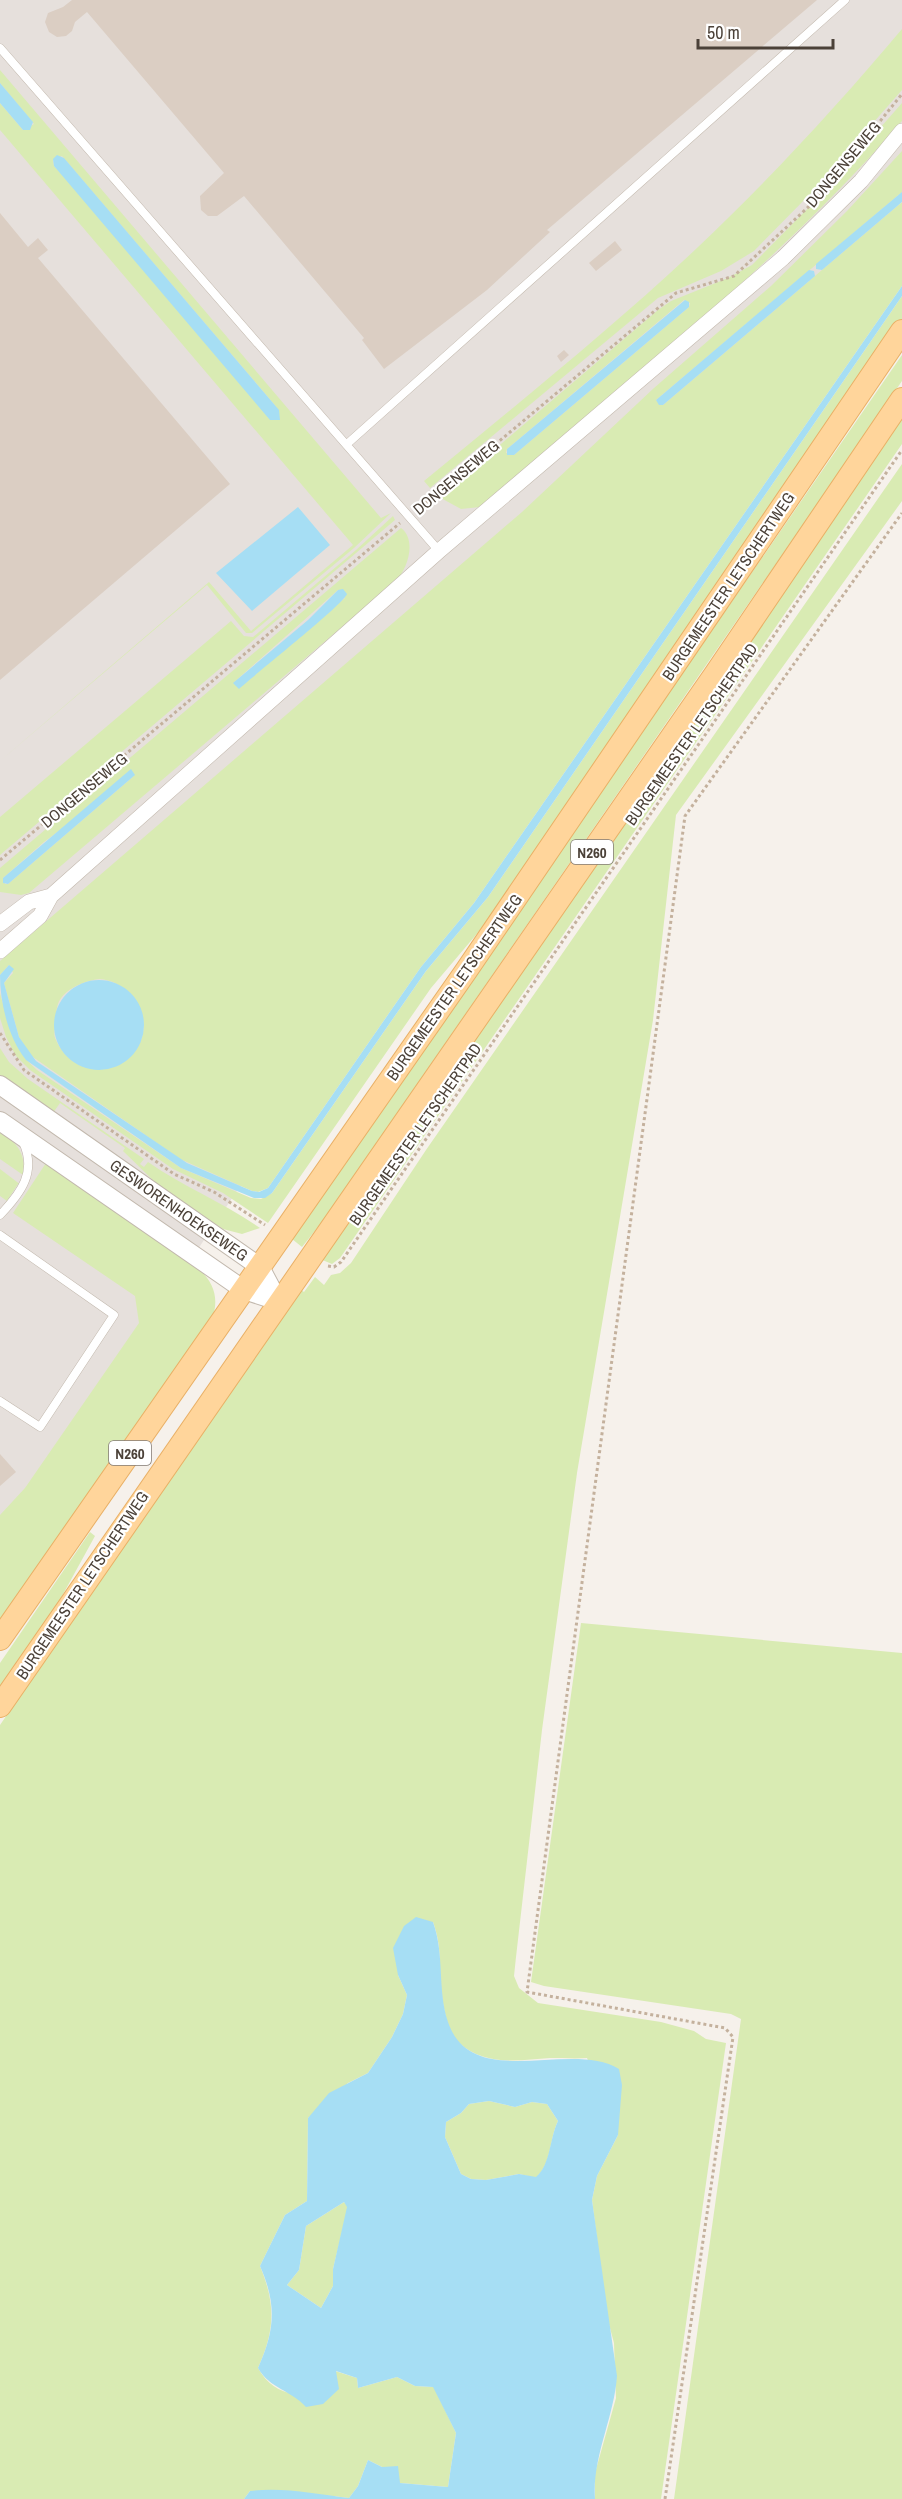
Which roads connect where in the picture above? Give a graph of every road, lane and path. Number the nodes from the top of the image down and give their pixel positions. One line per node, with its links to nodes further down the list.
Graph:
1 (845, 0): 7 (lane)
2 (0, 48): 7 (lane)
3 (902, 94): 10 (path, DONGENSEWEG)
4 (902, 131): 11 (street, DONGENSEWEG)
5 (902, 331): 23 (main road, BURGEMEESTER LETSCHERTWEG / N260)
6 (902, 399): 24 (main road, BURGEMEESTER LETSCHERTWEG / N260)
7 (346, 444): 10 (lane)
8 (902, 450): 24 (path, BURGEMEESTER LETSCHERTPAD)
9 (902, 513): 31 (path)
10 (409, 516): 11 (lane); 12 (path, DONGENSEWEG)
11 (439, 551): 13 (street, DONGENSEWEG)
12 (0, 860)
13 (51, 896): 14 (street, DONGENSEWEG); 15 (street, DONGENSEWEG)
14 (0, 924)
15 (0, 951)
16 (0, 1033): 17 (path, GESWORENHOEKSEWEG)
17 (1, 1039): 23 (path, GESWORENHOEKSEWEG)
18 (0, 1085): 25 (street, GESWORENHOEKSEWEG)
19 (0, 1121): 20 (street, GESWORENHOEKSEWEG)
20 (20, 1135): 21 (lane); 26 (street, GESWORENHOEKSEWEG)
21 (0, 1215)
22 (0, 1235): 28 (lane)
23 (281, 1236): 25 (main road, BURGEMEESTER LETSCHERTWEG / N260)
24 (311, 1257): 27 (main road, BURGEMEESTER LETSCHERTWEG / N260)
25 (260, 1267): 26 (main road, BURGEMEESTER LETSCHERTWEG / N260); 27 (street, GESWORENHOEKSEWEG)
26 (244, 1290): 27 (street, GESWORENHOEKSEWEG); 29 (main road, BURGEMEESTER LETSCHERTWEG / N260)
27 (278, 1301): 30 (main road, BURGEMEESTER LETSCHERTWEG / N260)
28 (0, 1401)
29 (0, 1639)
30 (0, 1706)
31 (665, 2499)

